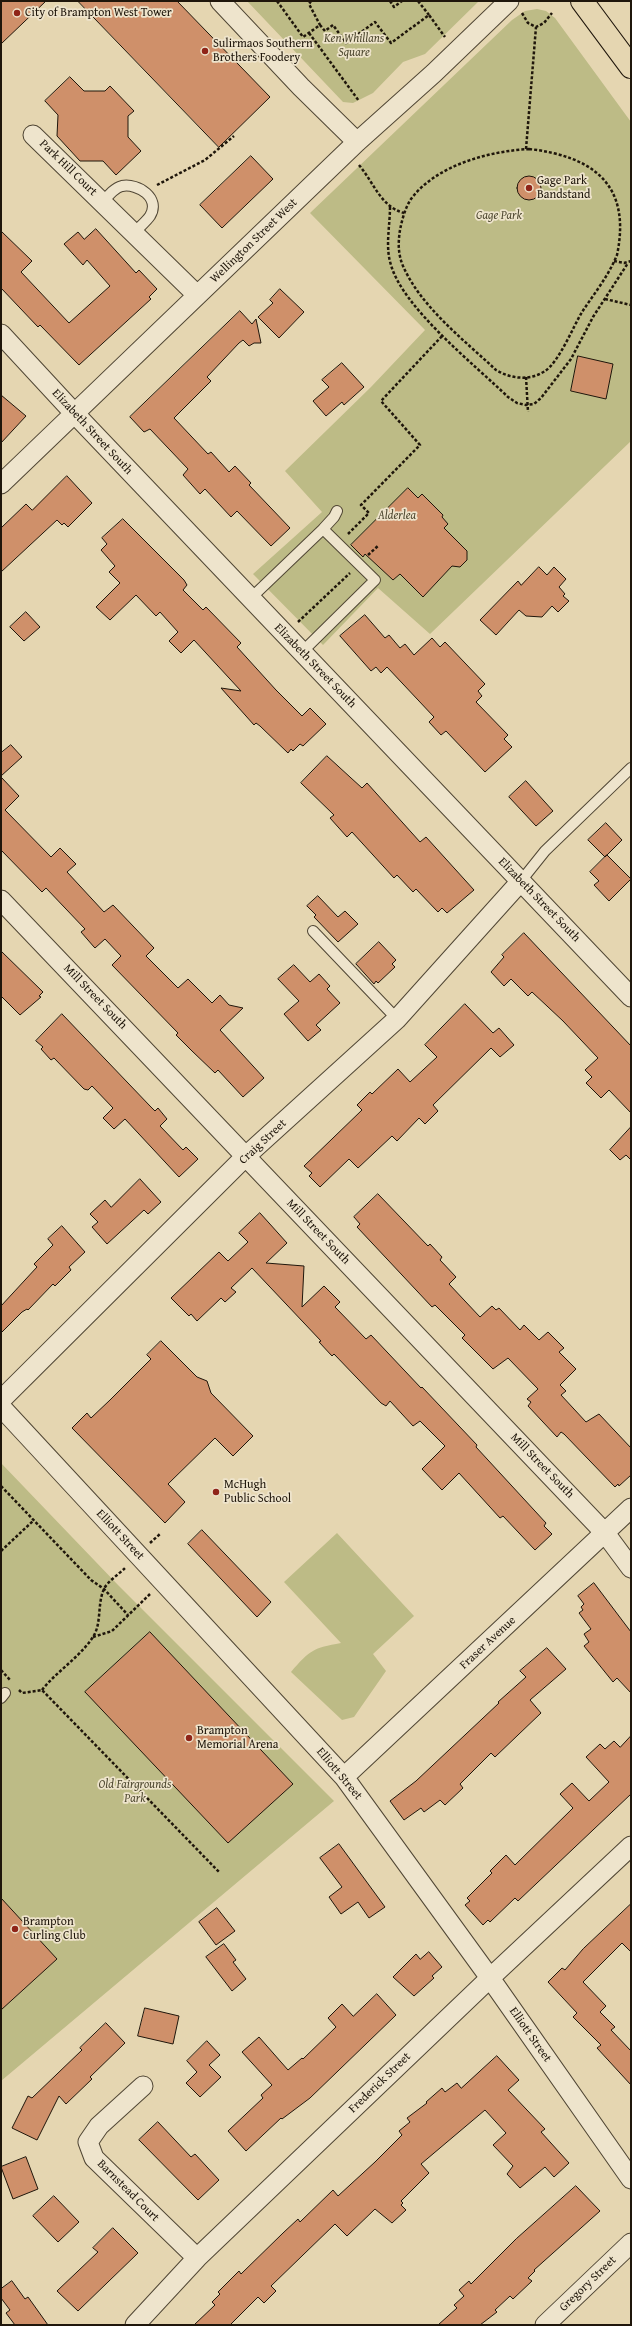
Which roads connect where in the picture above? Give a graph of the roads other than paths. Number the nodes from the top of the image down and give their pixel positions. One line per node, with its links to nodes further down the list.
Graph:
1 (220, 1): 6 (street)
2 (582, 1): 4 (main road)
3 (515, 6): 6 (street, Wellington Street West)
4 (631, 67)
5 (34, 134): 7 (street, Park Hill Court)
6 (357, 142): 9 (street, Wellington Street West)
7 (103, 202): 8 (street, Park Hill Court); 8 (lane, Park Hill Court)
8 (135, 232): 9 (street, Park Hill Court)
9 (197, 295): 11 (street, Wellington Street West)
10 (1, 334): 11 (street, Elizabeth Street South)
11 (75, 414): 12 (street, Wellington Street West); 15 (street, Elizabeth Street South)
12 (1, 484)
13 (337, 511): 14 (lane)
14 (322, 529): 15 (lane); 16 (lane)
15 (251, 598): 16 (street, Elizabeth Street South)
16 (302, 652): 18 (street, Elizabeth Street South)
17 (631, 768): 18 (lane)
18 (521, 881): 21 (street, Elizabeth Street South); 22 (street, Craig Street)
19 (1, 900): 23 (street, Mill Street South)
20 (313, 931): 22 (lane)
21 (631, 997)
22 (397, 1019): 23 (street, Craig Street)
23 (246, 1156): 24 (street, Craig Street); 27 (street, Mill Street South)
24 (1, 1400)
25 (1, 1407): 29 (street, Elliott Street)
26 (631, 1508): 27 (street, Fraser Avenue)
27 (605, 1533): 28 (street, Mill Street South); 29 (street, Fraser Avenue)
28 (631, 1568)
29 (344, 1777): 31 (street, Elliott Street)
30 (631, 1846): 31 (street, Frederick Street)
31 (490, 1978): 33 (street, Elliott Street); 35 (street, Frederick Street)
32 (144, 2086): 35 (street, Barnstead Court)
33 (631, 2179)
34 (631, 2243): 37 (street, Gregory Street)
35 (197, 2258): 36 (street, Frederick Street)
36 (135, 2325)
37 (545, 2325)

